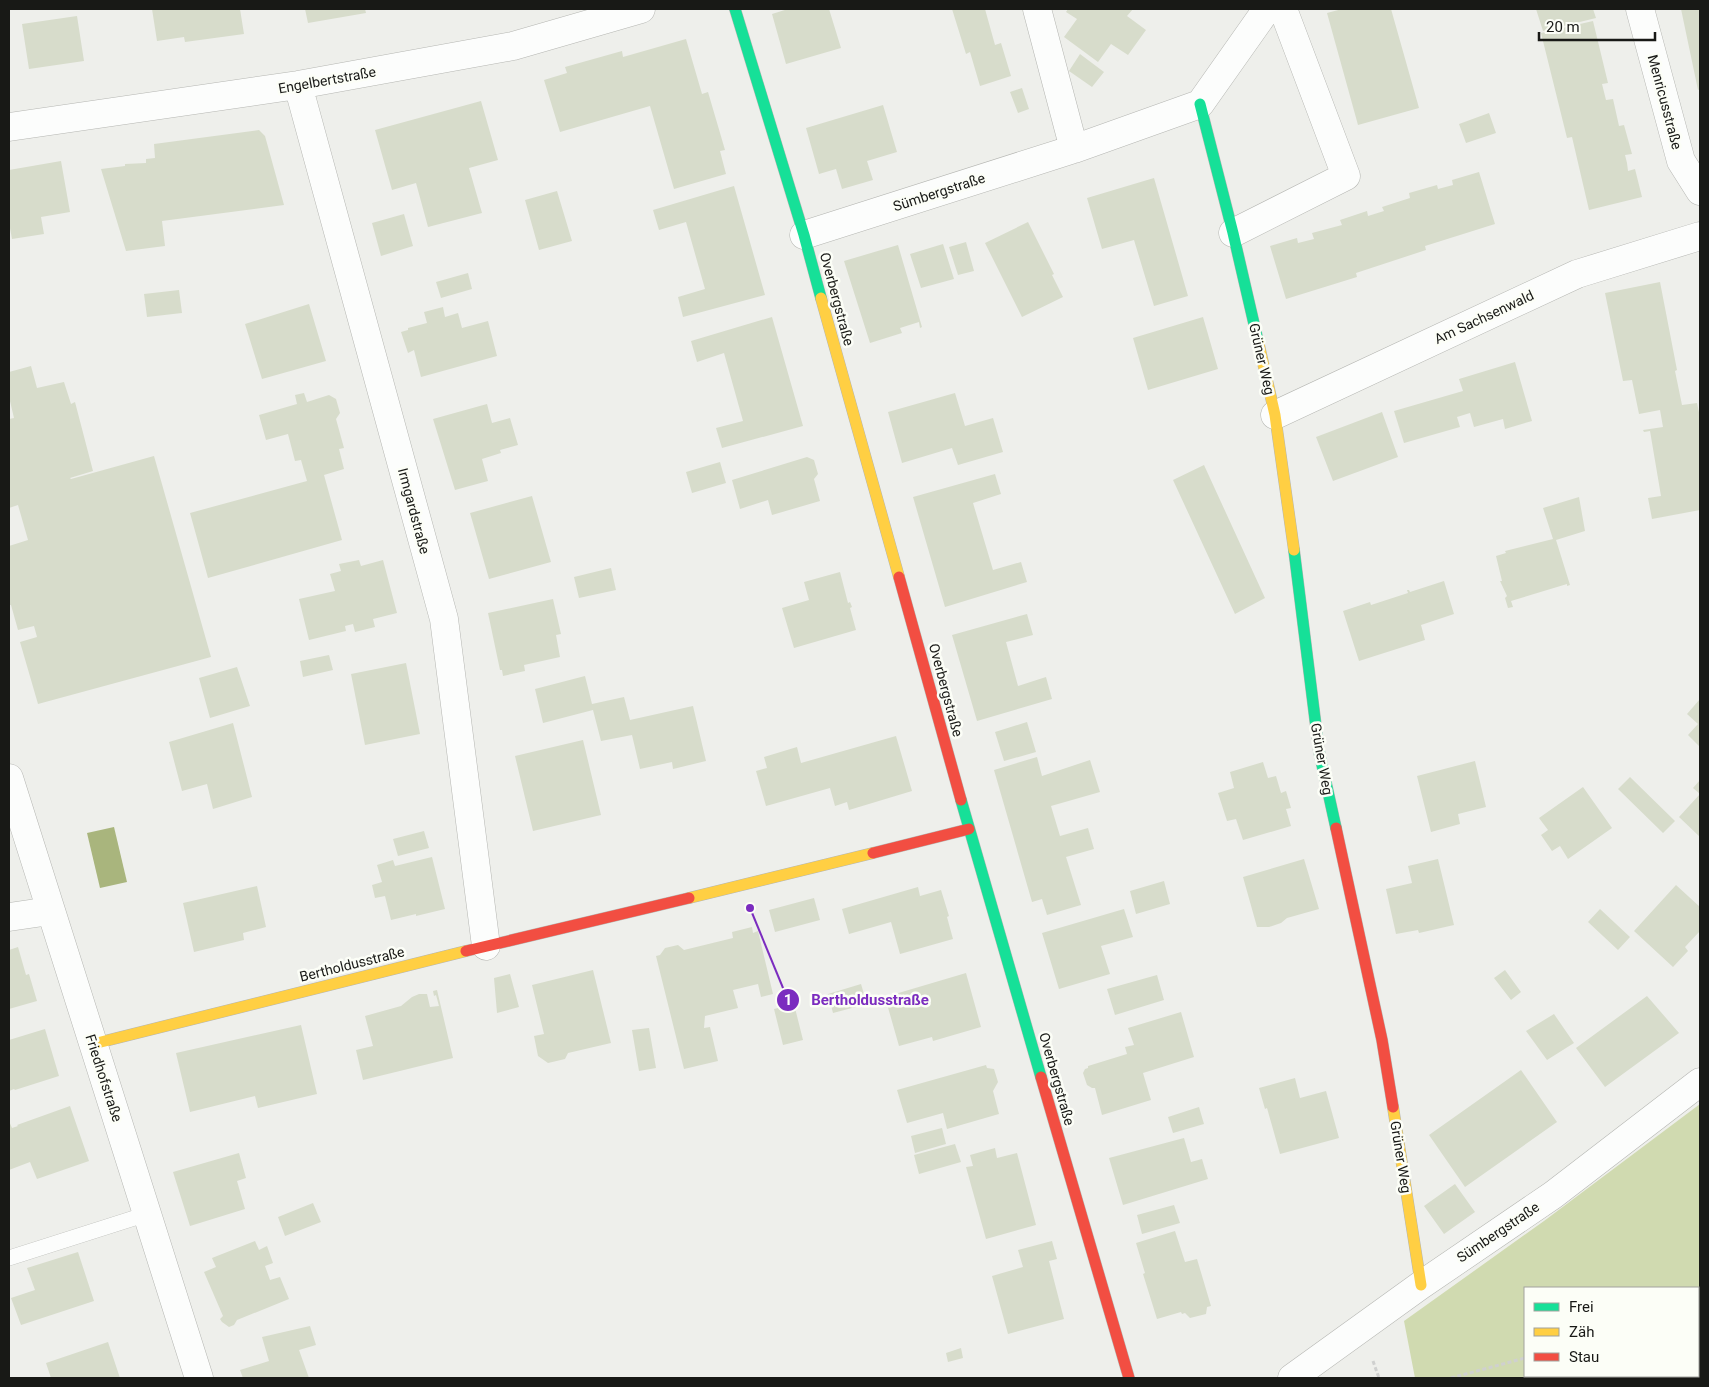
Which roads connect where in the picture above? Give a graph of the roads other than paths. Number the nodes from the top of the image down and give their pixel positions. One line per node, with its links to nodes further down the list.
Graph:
1 (641, 9): 7 (street, Engelbertstraße)
2 (735, 9): 14 (street, Overbergstraße)
3 (1037, 9): 10 (street)
4 (1267, 9): 8 (street)
5 (1284, 9): 13 (street)
6 (1640, 9): 11 (street, Menricusstraße)
7 (298, 85): 9 (street, Engelbertstraße); 21 (street, Irmgardstraße)
8 (1200, 104): 10 (street, Sümbergstraße); 13 (street, Grüner Weg)
9 (9, 128)
10 (1074, 149): 14 (street, Sümbergstraße)
11 (1691, 158): 12 (street, Menricusstraße)
12 (1700, 191)
13 (1233, 233): 16 (street, Grüner Weg)
14 (804, 234): 18 (street, Overbergstraße)
15 (1700, 236): 16 (street, Am Sachsenwald)
16 (1275, 415): 26 (street, Grüner Weg)
17 (9, 778): 19 (street, Friedhofstraße)
18 (969, 829): 21 (street, Bertholdusstraße); 28 (street, Overbergstraße)
19 (50, 911): 20 (street); 22 (street, Friedhofstraße)
20 (9, 917)
21 (486, 946): 22 (street, Bertholdusstraße)
22 (93, 1044): 24 (street, Friedhofstraße)
23 (1700, 1082): 26 (street, Sümbergstraße)
24 (147, 1214): 25 (lane); 27 (street, Friedhofstraße)
25 (9, 1258)
26 (1421, 1285): 29 (street, Sümbergstraße)
27 (199, 1378)
28 (1129, 1378)
29 (1292, 1378)

